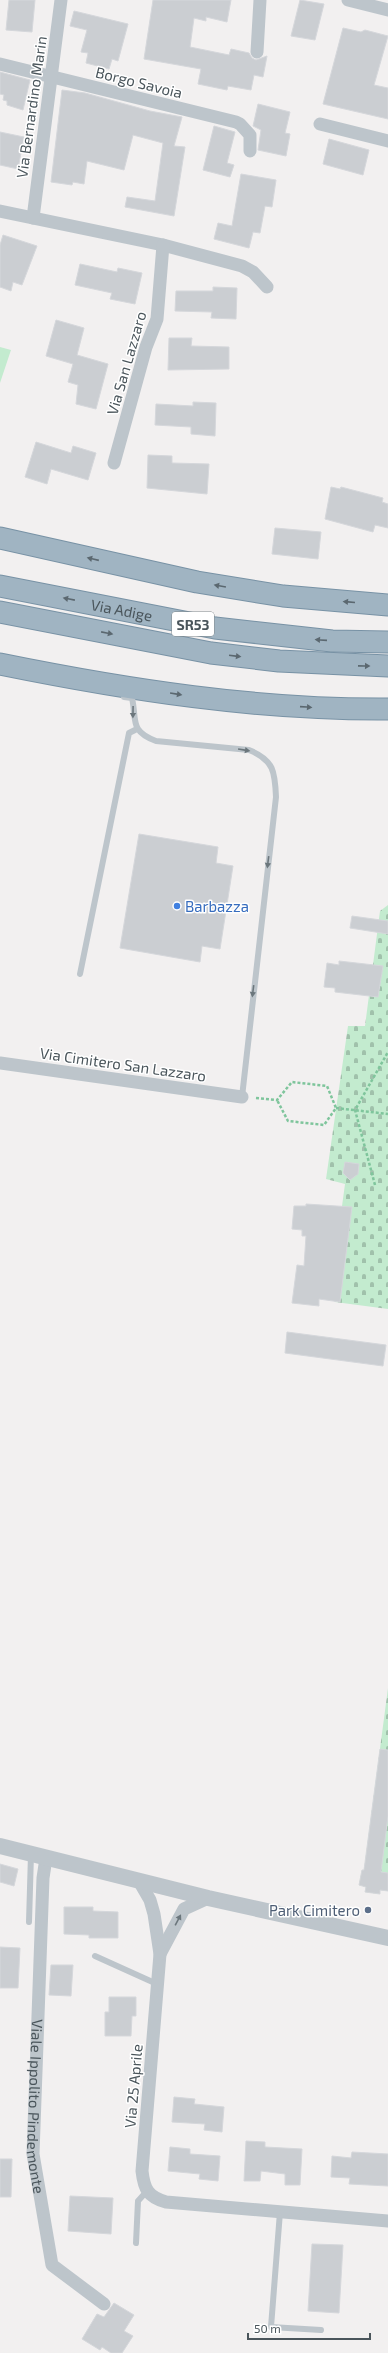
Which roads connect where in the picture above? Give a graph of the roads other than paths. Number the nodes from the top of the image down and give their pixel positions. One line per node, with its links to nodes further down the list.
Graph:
1 (61, 0): 7 (street, Via Bernardino Marin)
2 (260, 0): 5 (street)
3 (348, 0): 4 (street)
4 (388, 10)
5 (257, 52)
6 (0, 64): 7 (street, Borgo Savoia)
7 (52, 77): 10 (street, Borgo Savoia); 12 (street, Via Bernardino Marin)
8 (320, 124): 9 (street)
9 (388, 141)
10 (250, 151)
11 (0, 211): 12 (street)
12 (32, 218): 13 (street)
13 (163, 245): 14 (street); 15 (street, Via San Lazzaro)
14 (267, 286)
15 (114, 463)
16 (0, 538): 18 (highway, one-way to 16)
17 (0, 586): 20 (highway, Via Adige / SR53, one-way to 17)
18 (388, 605)
19 (0, 612): 22 (highway, Via Adige / SR53, one-way to 22)
20 (388, 642)
21 (0, 664): 24 (highway, one-way to 24)
22 (388, 666)
23 (117, 695): 25 (lane, one-way to 25)
24 (388, 708)
25 (137, 729): 26 (lane); 28 (lane, one-way to 28)
26 (80, 974)
27 (0, 1063): 28 (street, Via Cimitero San Lazzaro)
28 (242, 1096)
29 (0, 1846): 30 (street)
30 (39, 1856): 31 (street); 33 (lane); 42 (street, Viale Ippolito Pindemonte)
31 (139, 1881): 32 (street); 35 (street, Via 25 Aprile)
32 (208, 1898): 34 (street); 35 (street, Via 25 Aprile, one-way to 32)
33 (29, 1922)
34 (388, 1938)
35 (160, 1954): 37 (street, Via 25 Aprile)
36 (95, 1956): 37 (lane)
37 (157, 1984): 38 (street, Via 25 Aprile)
38 (147, 2191): 39 (street); 41 (lane)
39 (280, 2212): 40 (street); 43 (lane)
40 (388, 2221)
41 (136, 2243)
42 (104, 2304)
43 (321, 2330)

